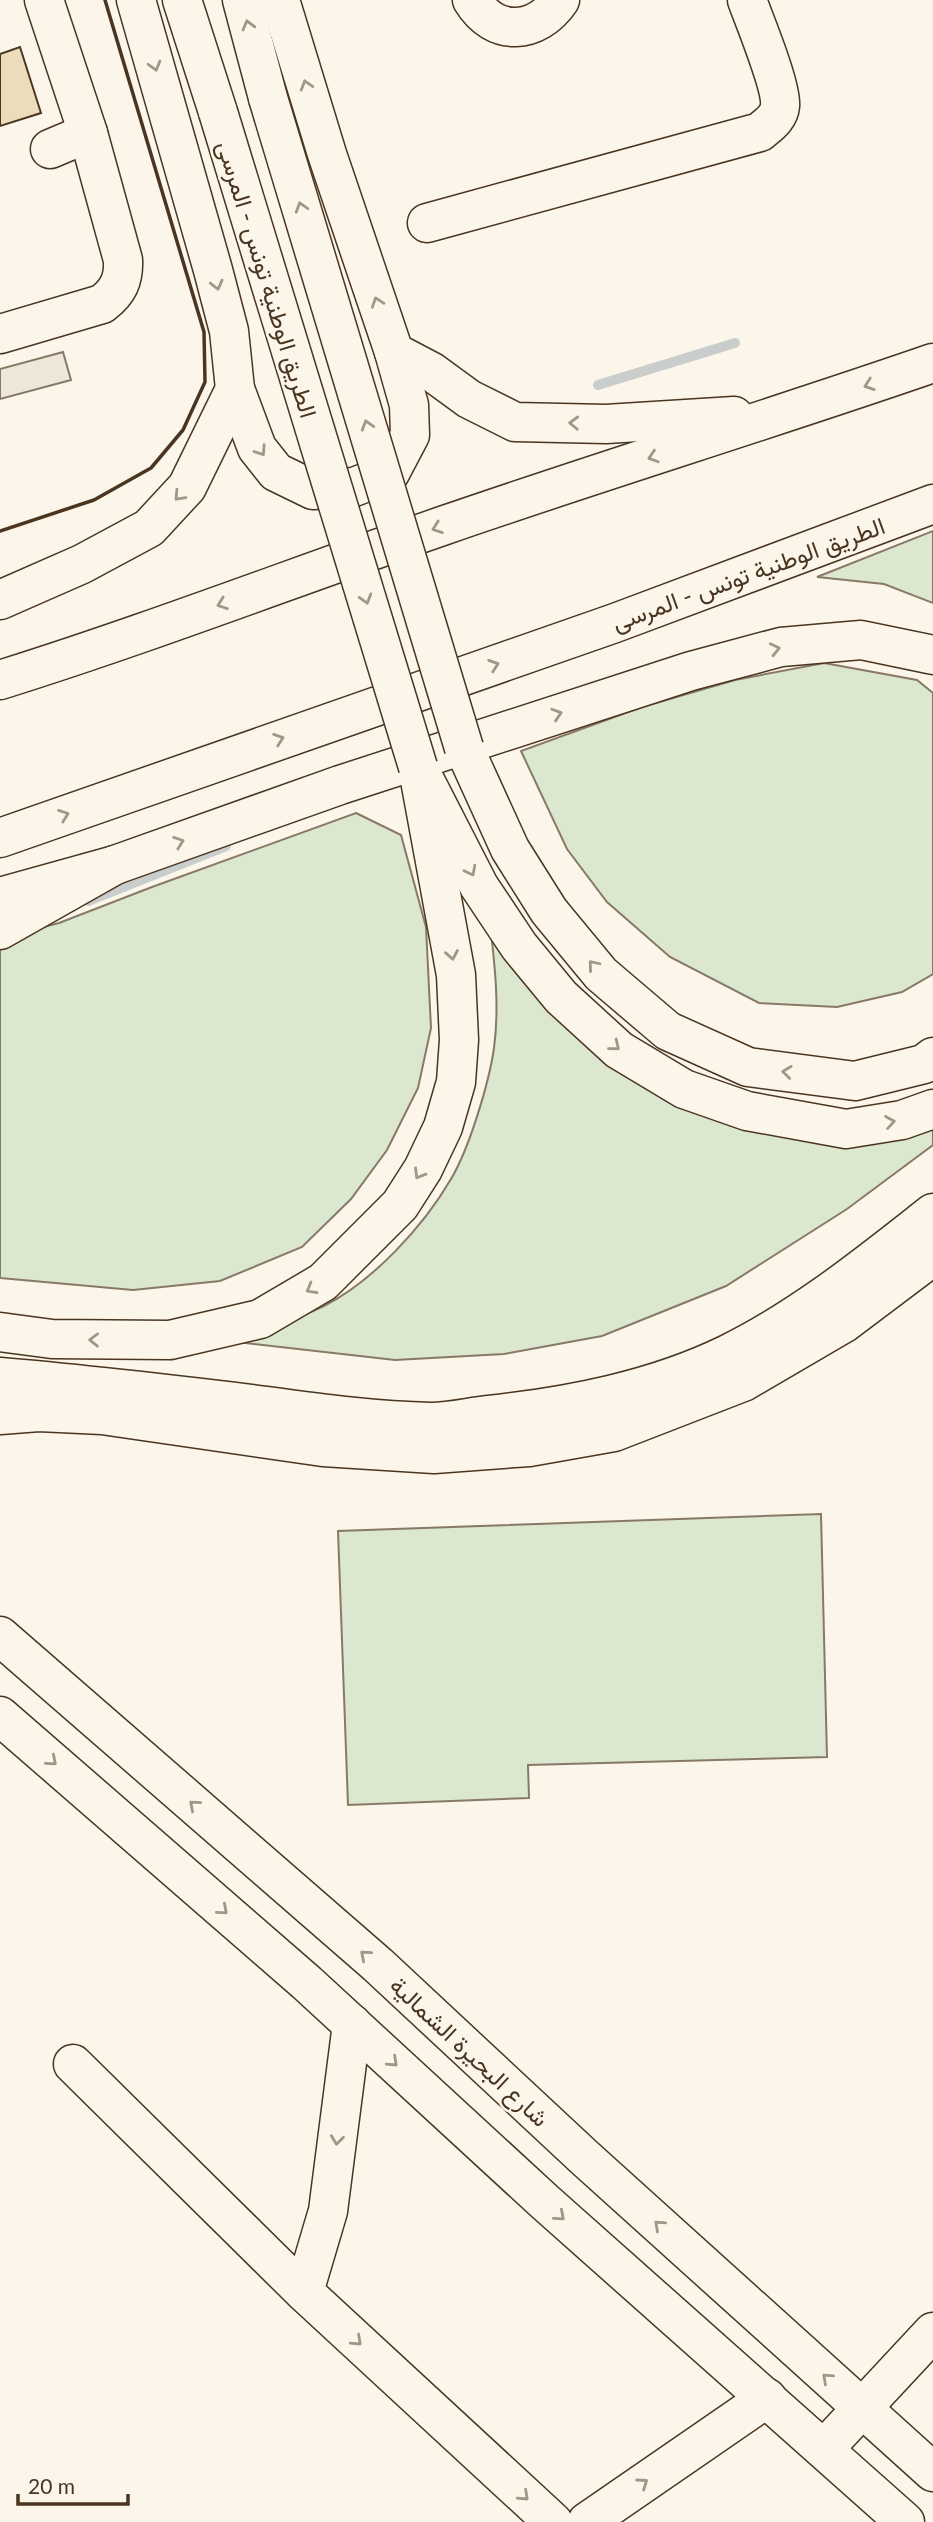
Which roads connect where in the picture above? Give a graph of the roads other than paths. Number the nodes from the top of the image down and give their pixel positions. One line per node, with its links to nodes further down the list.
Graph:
1 (44, 0): 9 (main road)
2 (136, 0): 15 (main road, one-way to 15)
3 (182, 0): 21 (main road, الطريق الوطنية تونس - المرسى, one-way to 21, bridge)
4 (242, 0): 26 (main road, one-way to 4, bridge)
5 (280, 0): 13 (main road, one-way to 5)
6 (472, 0): 7 (main road)
7 (560, 0)
8 (747, 0): 11 (main road)
9 (88, 133): 10 (main road); 12 (main road)
10 (50, 149)
11 (427, 223)
12 (0, 334)
13 (394, 352): 15 (main road, one-way to 13); 16 (main road, one-way to 13)
14 (933, 363): 16 (main road, one-way to 16)
15 (235, 389): 18 (main road, one-way to 18)
16 (789, 413): 20 (main road, one-way to 20)
17 (933, 504): 22 (main road, الطريق الوطنية تونس - المرسى, one-way to 17)
18 (0, 600)
19 (933, 654): 23 (main road, one-way to 19)
20 (0, 680)
21 (418, 767): 27 (main road, one-way to 27); 30 (main road, الطريق الوطنية تونس - المرسى, one-way to 30)
22 (0, 838)
23 (115, 865): 24 (main road); 25 (main road)
24 (0, 897)
25 (0, 930)
26 (933, 1057)
27 (933, 1109)
28 (933, 1213): 31 (main road)
29 (933, 1256): 32 (main road)
30 (0, 1332)
31 (0, 1377)
32 (0, 1415)
33 (0, 1636): 40 (main road, شارع البحيرة الشمالية, one-way to 33)
34 (0, 1716): 35 (main road, one-way to 35)
35 (352, 2024): 37 (main road, one-way to 37); 39 (main road, one-way to 39)
36 (73, 2064): 37 (main road)
37 (304, 2292): 43 (main road, one-way to 43)
38 (933, 2332): 40 (main road)
39 (767, 2398): 41 (main road); 44 (main road, one-way to 39)
40 (861, 2409): 41 (main road); 42 (main road, شارع البحيرة الشمالية)
41 (824, 2449): 45 (main road)
42 (933, 2472)
43 (553, 2522)
44 (587, 2522)
45 (905, 2522)

